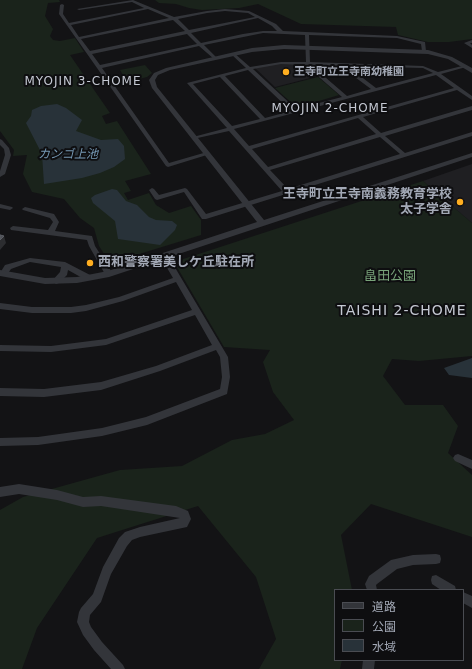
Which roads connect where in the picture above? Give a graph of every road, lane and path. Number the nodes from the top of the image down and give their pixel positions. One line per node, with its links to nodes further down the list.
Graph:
1 (113, 1): 3 (street); 4 (street)
2 (62, 5): 7 (street)
3 (150, 8): 6 (street); 7 (street)
4 (80, 9)
5 (259, 17): 6 (street); 8 (street); 9 (street)
6 (173, 19): 8 (street); 11 (street)
7 (69, 24): 11 (street)
8 (188, 32): 13 (street); 17 (street)
9 (282, 32): 10 (street); 13 (street)
10 (307, 33): 15 (street); 16 (street)
11 (78, 38): 17 (street)
12 (472, 41): 14 (street)
13 (200, 44): 19 (street); 23 (street)
14 (472, 46)
15 (307, 48): 16 (street); 18 (street); 20 (street)
16 (424, 51): 22 (street)
17 (89, 53): 23 (street)
18 (234, 54): 19 (street); 24 (street)
19 (214, 58): 39 (street)
20 (306, 63): 21 (street); 24 (street); 30 (street)
21 (342, 64): 26 (street); 29 (street)
22 (464, 66): 25 (street); 26 (street)
23 (99, 67): 42 (street)
24 (250, 68): 27 (street); 33 (street)
25 (472, 71)
26 (437, 73): 28 (street); 29 (street)
27 (221, 75): 35 (street); 36 (street)
28 (458, 88): 31 (street); 34 (street)
29 (375, 90): 30 (street)
30 (346, 98): 33 (street)
31 (472, 98)
32 (472, 108): 38 (street)
33 (295, 112): 35 (street)
34 (358, 116): 38 (street); 41 (street)
35 (264, 120): 36 (street)
36 (231, 129): 39 (street); 41 (street)
37 (472, 134): 43 (street)
38 (380, 135): 43 (street); 45 (street)
39 (195, 138): 42 (street)
40 (0, 141): 46 (street)
41 (248, 148): 45 (street)
42 (207, 154): 49 (street)
43 (404, 155): 48 (street)
44 (472, 155): 53 (street)
45 (266, 169): 48 (street)
46 (0, 175)
47 (152, 190): 49 (street)
48 (286, 191): 49 (street)
49 (247, 204): 53 (street)
50 (0, 206): 51 (street)
51 (10, 208)
52 (25, 209): 55 (street)
53 (263, 224): 56 (street)
54 (13, 228): 55 (street)
55 (51, 232): 59 (street)
56 (164, 256): 59 (street); 61 (street)
57 (65, 265): 58 (street); 60 (street); 62 (street)
58 (2, 273): 62 (street)
59 (109, 274): 60 (street)
60 (88, 278): 62 (street)
61 (178, 279): 63 (street); 64 (street)
62 (56, 281)
63 (0, 306)
64 (197, 310): 65 (street); 66 (street)
65 (218, 346): 67 (street); 68 (street)
66 (0, 348)
67 (0, 392)
68 (0, 442)
69 (458, 458): 70 (street)
70 (472, 465)
71 (0, 492): 76 (street)
72 (436, 559): 74 (street)
73 (436, 580): 75 (street)
74 (372, 589)
75 (450, 589)
76 (119, 669)

